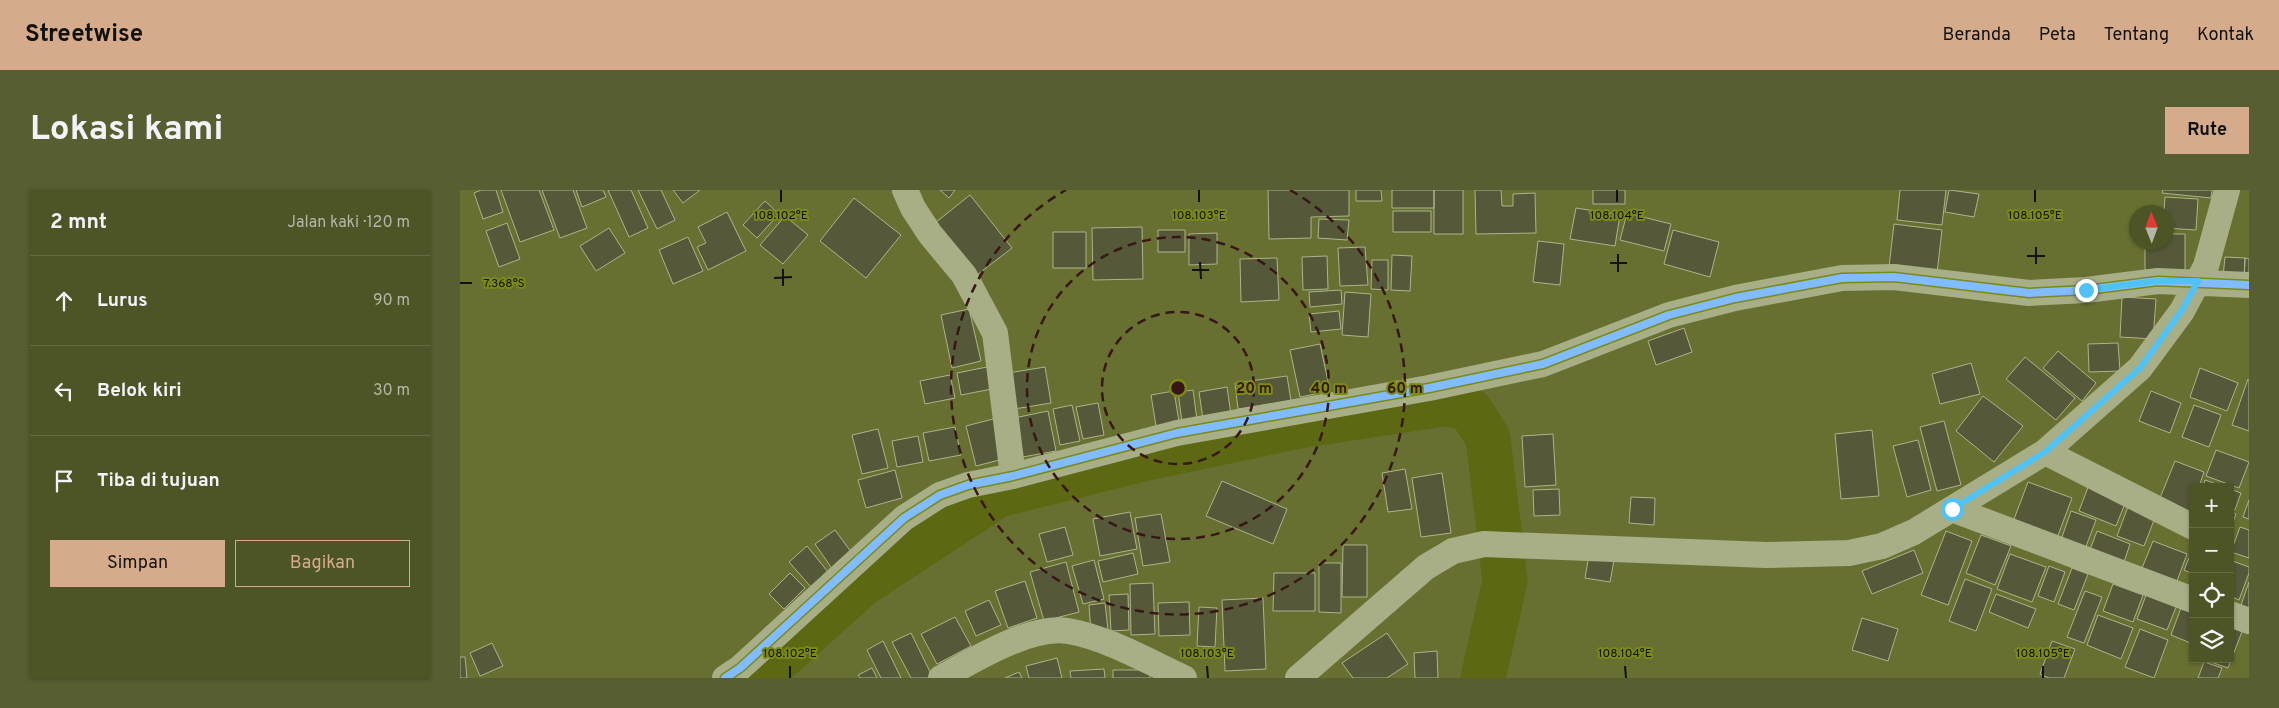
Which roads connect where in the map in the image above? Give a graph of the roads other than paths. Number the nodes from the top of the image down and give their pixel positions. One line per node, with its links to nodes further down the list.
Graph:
1 (905, 190): 6 (street)
2 (2227, 190): 3 (street)
3 (2198, 281): 4 (street); 5 (street); 6 (street)
4 (2249, 285)
5 (2045, 452): 7 (street); 8 (street)
6 (1013, 476): 12 (street)
7 (1952, 509): 9 (street); 15 (street)
8 (2189, 525)
9 (2189, 598)
10 (2234, 615): 11 (street)
11 (2249, 621)
12 (724, 678)
13 (941, 678): 14 (street)
14 (1184, 678)
15 (1298, 678)

